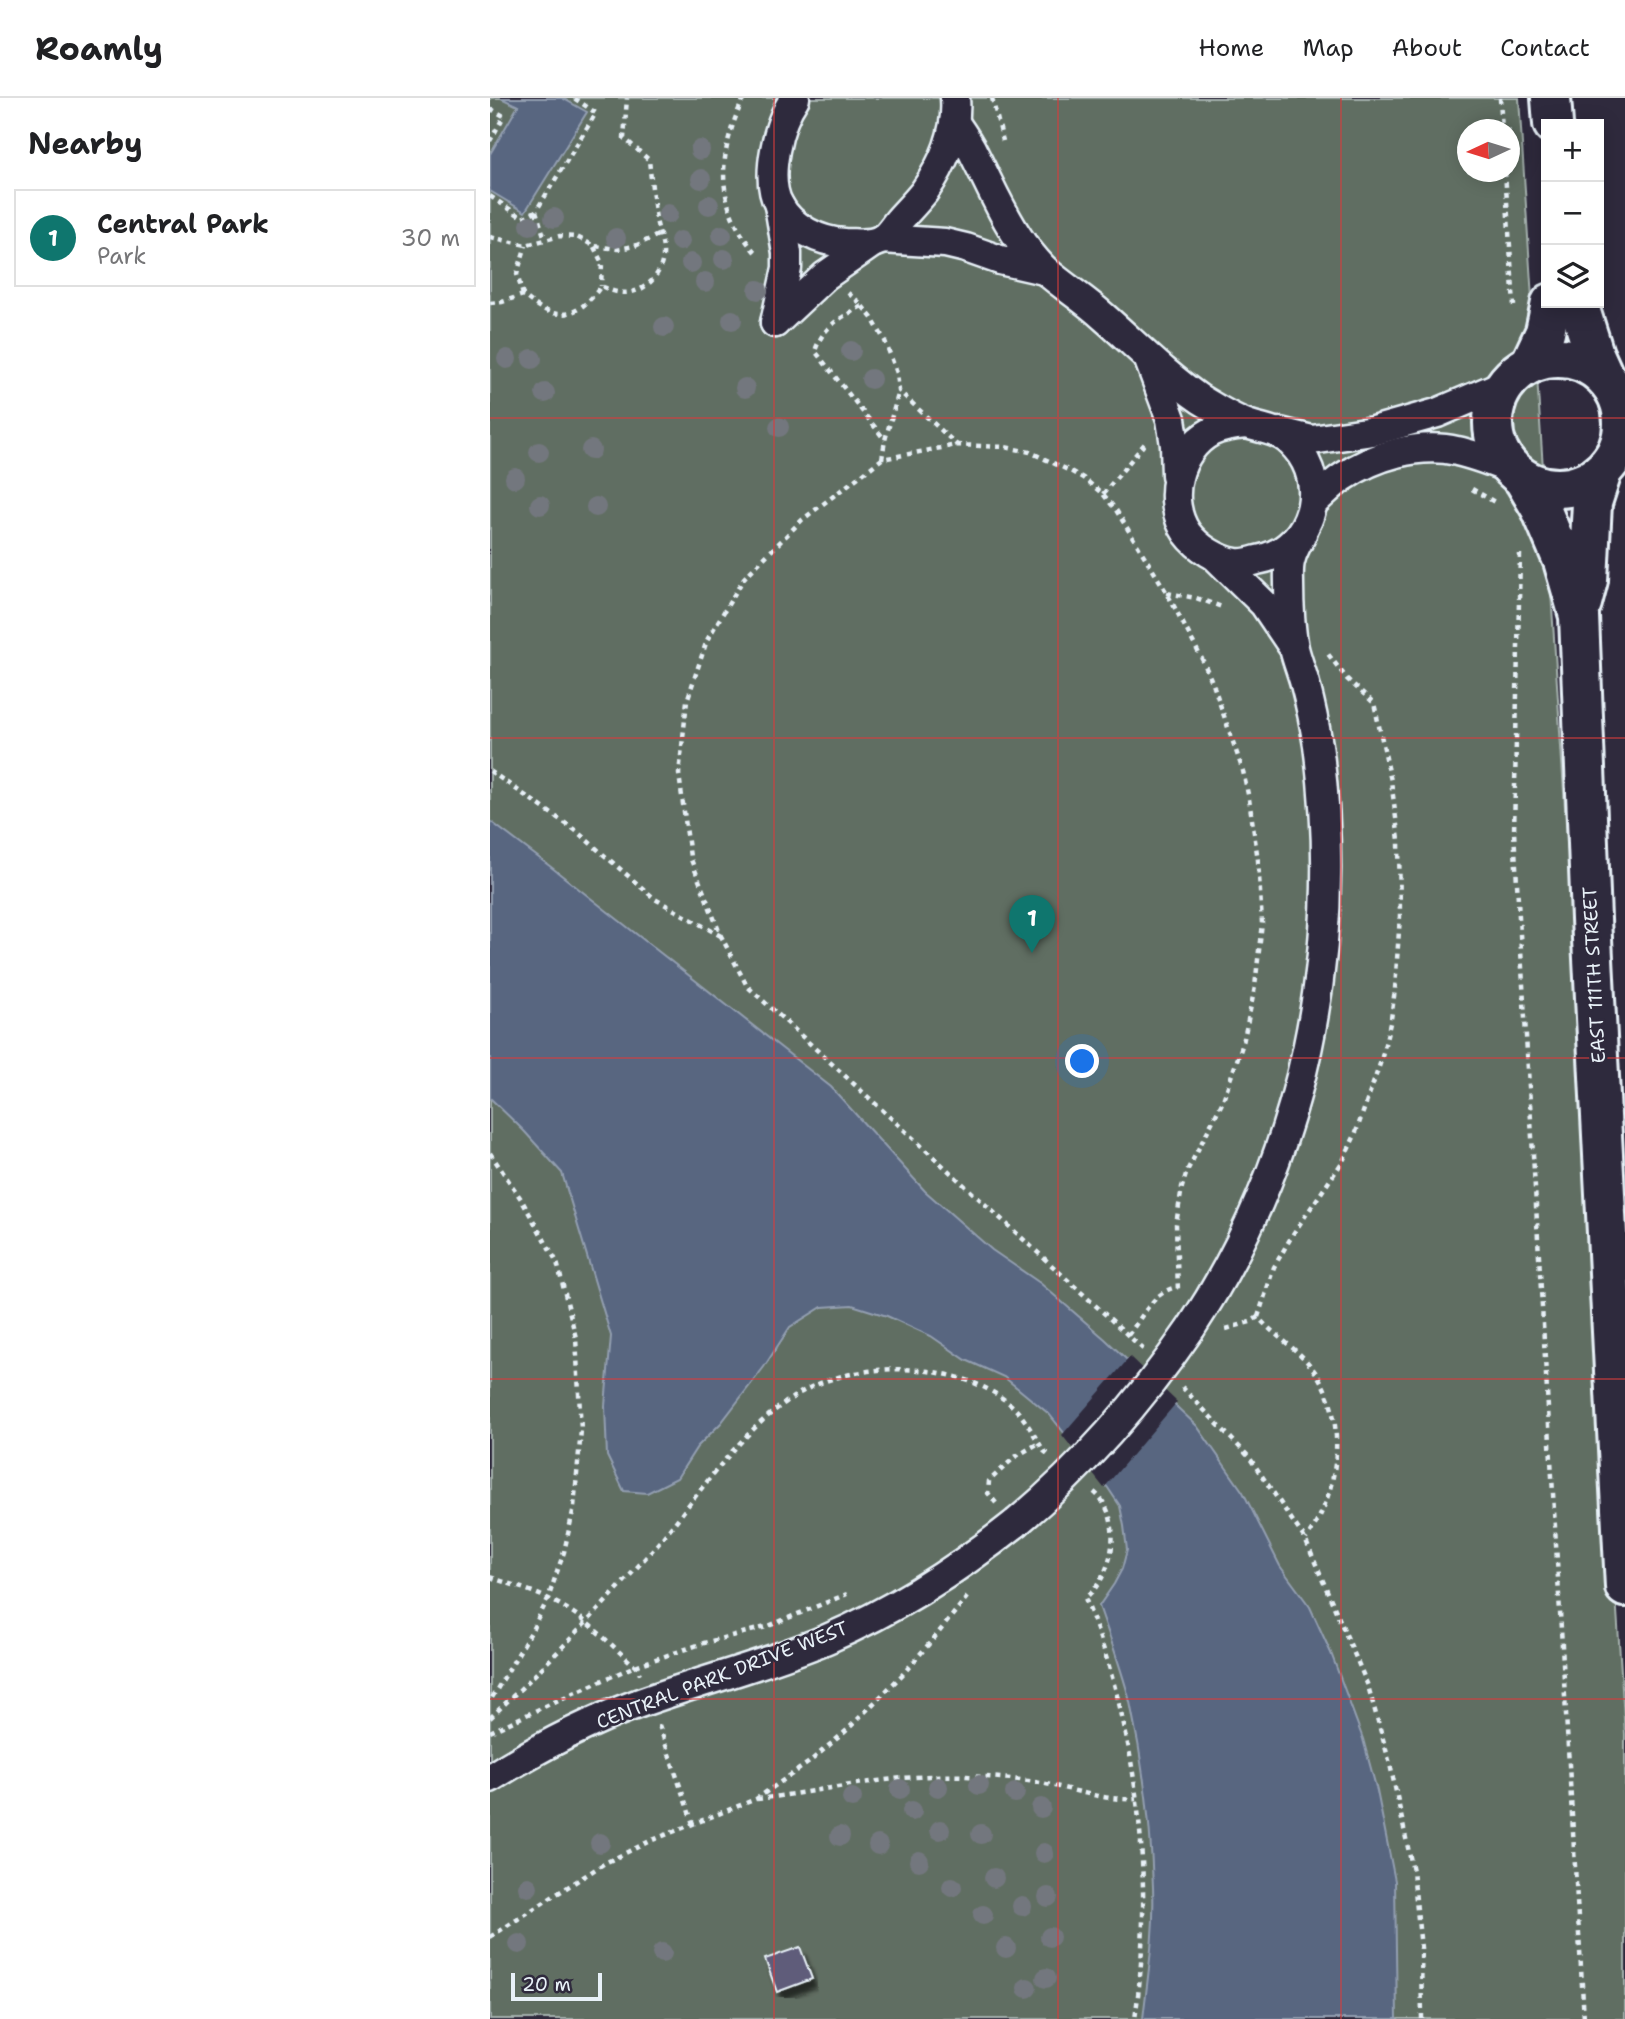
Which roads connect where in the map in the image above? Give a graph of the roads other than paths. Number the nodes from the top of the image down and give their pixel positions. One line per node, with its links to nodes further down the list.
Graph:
1 (794, 98): 5 (street)
2 (1551, 98): 4 (main road)
3 (955, 110): 6 (street); 7 (street)
4 (1553, 119)
5 (779, 205): 6 (street); 6 (street)
6 (877, 241): 7 (street)
7 (1044, 270): 10 (street)
8 (1550, 308): 11 (main road)
9 (1580, 308): 12 (main road)
10 (1149, 360): 13 (street); 17 (street)
11 (1518, 374): 12 (main road); 14 (street); 16 (main road)
12 (1614, 385): 15 (main road)
13 (1247, 424): 14 (street); 17 (street)
14 (1275, 431): 18 (street)
15 (1615, 457): 16 (main road); 20 (main road, EAST 111TH STREET)
16 (1519, 475): 18 (street); 20 (main road, EAST 111TH STREET)
17 (1177, 481): 19 (street)
18 (1309, 515): 19 (street); 21 (street, CENTRAL PARK DRIVE WEST)
19 (1216, 557): 21 (street, CENTRAL PARK DRIVE WEST)
20 (1579, 616): 22 (main road, EAST 111TH STREET)
21 (1294, 649): 23 (street, CENTRAL PARK DRIVE WEST, bridge)
22 (1625, 1587)
23 (490, 1778)

